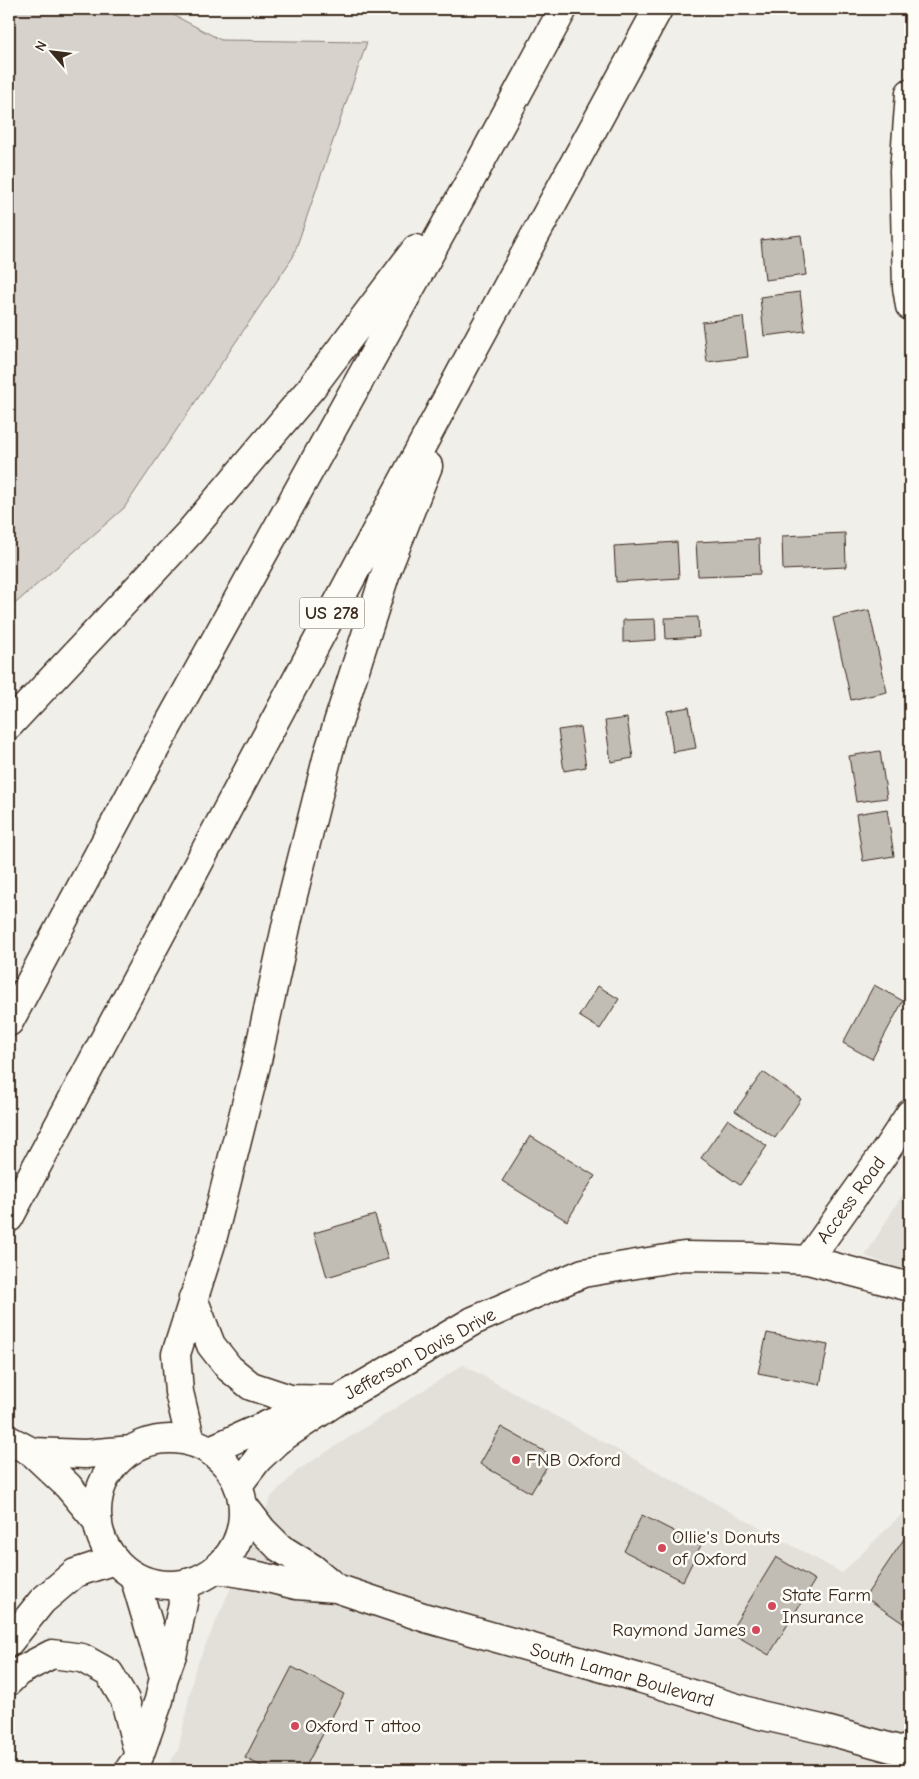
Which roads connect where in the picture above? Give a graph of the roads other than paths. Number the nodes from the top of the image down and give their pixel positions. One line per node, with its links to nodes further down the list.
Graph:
1 (563, 9): 4 (main road)
2 (658, 9): 6 (main road, US 278)
3 (910, 93): 5 (main road)
4 (476, 170): 7 (main road); 8 (main road)
5 (910, 306)
6 (474, 348): 10 (main road, US 278); 13 (main road)
7 (9, 725)
8 (9, 1022)
9 (910, 1114): 11 (main road, Access Road)
10 (9, 1218)
11 (808, 1260): 12 (main road, Jefferson Davis Drive); 14 (main road, Jefferson Davis Drive)
12 (910, 1287)
13 (193, 1298): 14 (main road); 16 (main road)
14 (338, 1400): 16 (main road, Jefferson Davis Drive); 18 (main road, Jefferson Davis Drive)
15 (20, 1446): 17 (main road); 19 (main road)
16 (200, 1446): 17 (main road); 18 (main road)
17 (132, 1450): 19 (main road)
18 (240, 1495): 21 (main road); 23 (main road, South Lamar Boulevard)
19 (98, 1522): 20 (main road)
20 (124, 1568): 22 (main road); 24 (main road); 25 (main road)
21 (216, 1569): 22 (main road); 23 (main road, South Lamar Boulevard)
22 (186, 1583): 25 (main road)
23 (336, 1588): 27 (main road, South Lamar Boulevard)
24 (9, 1642)
25 (164, 1677): 28 (main road)
26 (9, 1681): 28 (main road)
27 (910, 1753)
28 (134, 1763)

